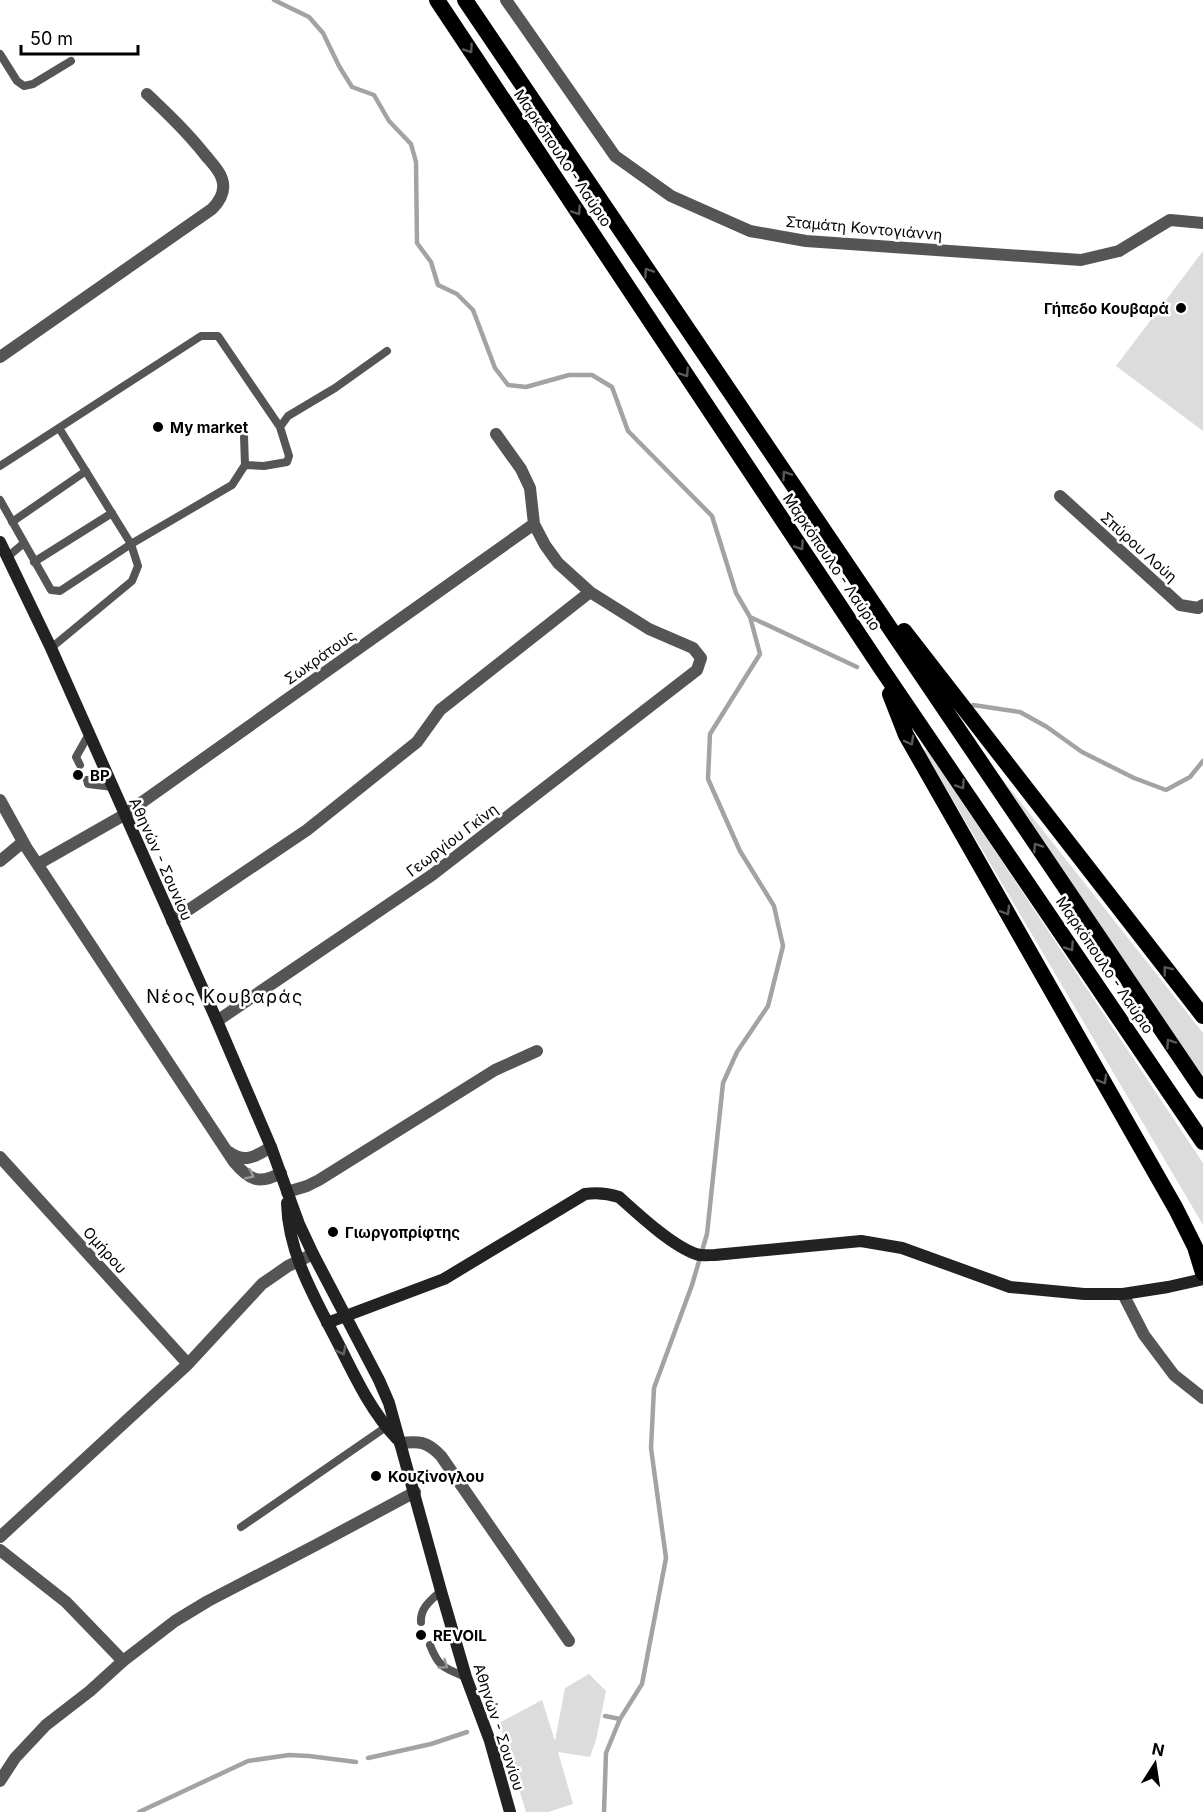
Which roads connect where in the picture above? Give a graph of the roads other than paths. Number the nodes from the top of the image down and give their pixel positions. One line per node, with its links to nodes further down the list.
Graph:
1 (436, 0): 32 (highway, Μαρκόπουλο - Λαύριο, one-way to 32)
2 (465, 0): 29 (highway, Μαρκόπουλο - Λαύριο, one-way to 2)
3 (506, 0): 7 (street, Σταμάτη Κοντογιάννη)
4 (0, 54): 5 (lane)
5 (71, 61)
6 (147, 94): 9 (street)
7 (1203, 223)
8 (387, 351): 10 (lane)
9 (0, 357)
10 (280, 427): 11 (lane); 14 (lane)
11 (59, 428): 15 (lane); 16 (lane)
12 (496, 434): 22 (street)
13 (244, 436): 14 (lane)
14 (245, 465): 25 (lane)
15 (0, 466)
16 (86, 471): 20 (lane); 21 (lane)
17 (1060, 495): 30 (street, Σπύρου Λούη)
18 (0, 500): 19 (lane)
19 (3, 509): 21 (lane)
20 (112, 513): 25 (lane); 27 (lane)
21 (12, 522): 24 (lane)
22 (534, 524): 28 (street); 38 (street, Σωκράτους)
23 (0, 542): 26 (main road, Αθηνών - Σουνίου)
24 (24, 543): 26 (lane); 27 (lane)
25 (131, 544): 27 (lane); 31 (lane)
26 (8, 560): 31 (main road, Αθηνών - Σουνίου)
27 (34, 562)
28 (590, 592): 42 (street); 44 (street, Γεωργίου Γκίνη)
29 (866, 593): 43 (highway, one-way to 29); 46 (highway, Μαρκόπουλο - Λαύριο, one-way to 29)
30 (1203, 605)
31 (51, 648): 33 (main road, Αθηνών - Σουνίου)
32 (881, 668): 47 (highway, Μαρκόπουλο - Λαύριο, one-way to 47); 55 (highway, one-way to 55)
33 (89, 734): 34 (lane); 36 (main road, Αθηνών - Σουνίου)
34 (80, 765)
35 (87, 780): 36 (lane)
36 (112, 787): 38 (main road, Αθηνών - Σουνίου)
37 (0, 800): 39 (street)
38 (124, 815): 41 (street, Σωκράτους); 42 (main road, Αθηνών - Σουνίου)
39 (23, 842): 40 (street); 41 (street)
40 (0, 861)
41 (38, 864): 49 (street)
42 (172, 921): 44 (main road, Αθηνών - Σουνίου)
43 (1203, 1016)
44 (217, 1021): 48 (main road, Αθηνών - Σουνίου)
45 (537, 1051): 52 (street)
46 (1203, 1091)
47 (1203, 1142)
48 (271, 1147): 49 (street); 51 (main road, Αθηνών - Σουνίου)
49 (228, 1152): 51 (street, one-way to 51)
50 (0, 1157): 60 (street, Ομήρου)
51 (280, 1173): 52 (main road, Αθηνών - Σουνίου)
52 (286, 1192): 53 (main road, Αθηνών - Σουνίου); 54 (main road, Αθηνών - Σουνίου)
53 (313, 1254): 54 (street); 58 (main road, Αθηνών - Σουνίου)
54 (298, 1260): 59 (main road, Αθηνών - Σουνίου); 60 (street)
55 (1203, 1273)
56 (1203, 1279): 57 (main road)
57 (1123, 1294): 58 (main road); 61 (street)
58 (346, 1315): 59 (main road); 63 (main road, Αθηνών - Σουνίου)
59 (327, 1323): 62 (main road, Αθηνών - Σουνίου, one-way to 62)
60 (188, 1364): 66 (street)
61 (1203, 1398)
62 (386, 1427): 63 (main road, Αθηνών - Σουνίου); 65 (lane)
63 (400, 1443): 64 (main road, Αθηνών - Σουνίου); 70 (street)
64 (414, 1492): 68 (main road, Αθηνών - Σουνίου); 72 (street)
65 (242, 1527)
66 (0, 1537)
67 (0, 1551): 72 (street)
68 (441, 1591): 69 (lane); 73 (main road, Αθηνών - Σουνίου)
69 (421, 1622)
70 (569, 1641)
71 (430, 1645): 73 (lane, one-way to 73)
72 (123, 1660): 74 (street)
73 (466, 1677): 75 (main road, Αθηνών - Σουνίου)
74 (0, 1781)
75 (510, 1812)

